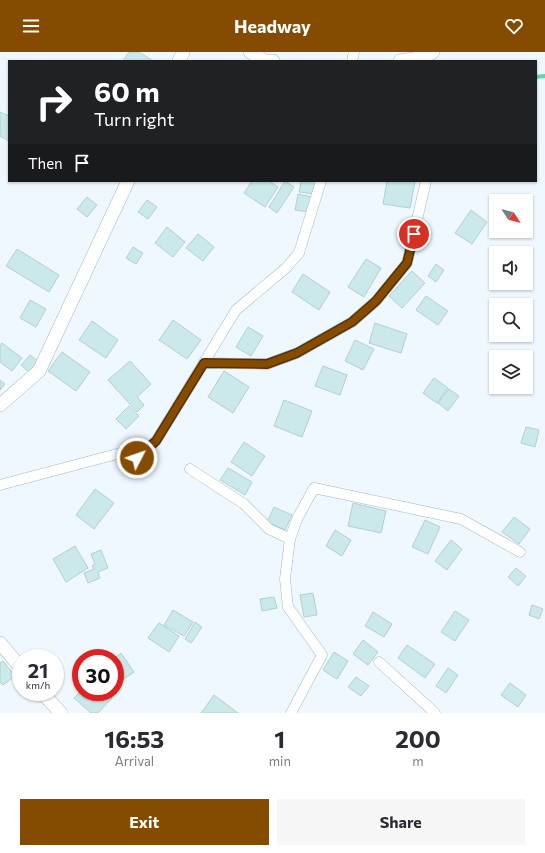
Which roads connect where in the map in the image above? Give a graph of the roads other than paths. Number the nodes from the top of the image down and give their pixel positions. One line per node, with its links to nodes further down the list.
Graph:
1 (250, 52): 3 (street)
2 (428, 57): 4 (street)
3 (263, 60)
4 (407, 60)
5 (128, 182): 9 (street)
6 (321, 182): 8 (street)
7 (426, 182): 8 (street)
8 (204, 363): 11 (street)
9 (0, 405)
10 (190, 469): 12 (street)
11 (0, 485)
12 (290, 539): 13 (street); 19 (street)
13 (520, 552)
14 (0, 643): 15 (street)
15 (12, 657)
16 (379, 662): 20 (street)
17 (50, 701): 18 (street)
18 (61, 713)
19 (291, 713)
20 (435, 713)

